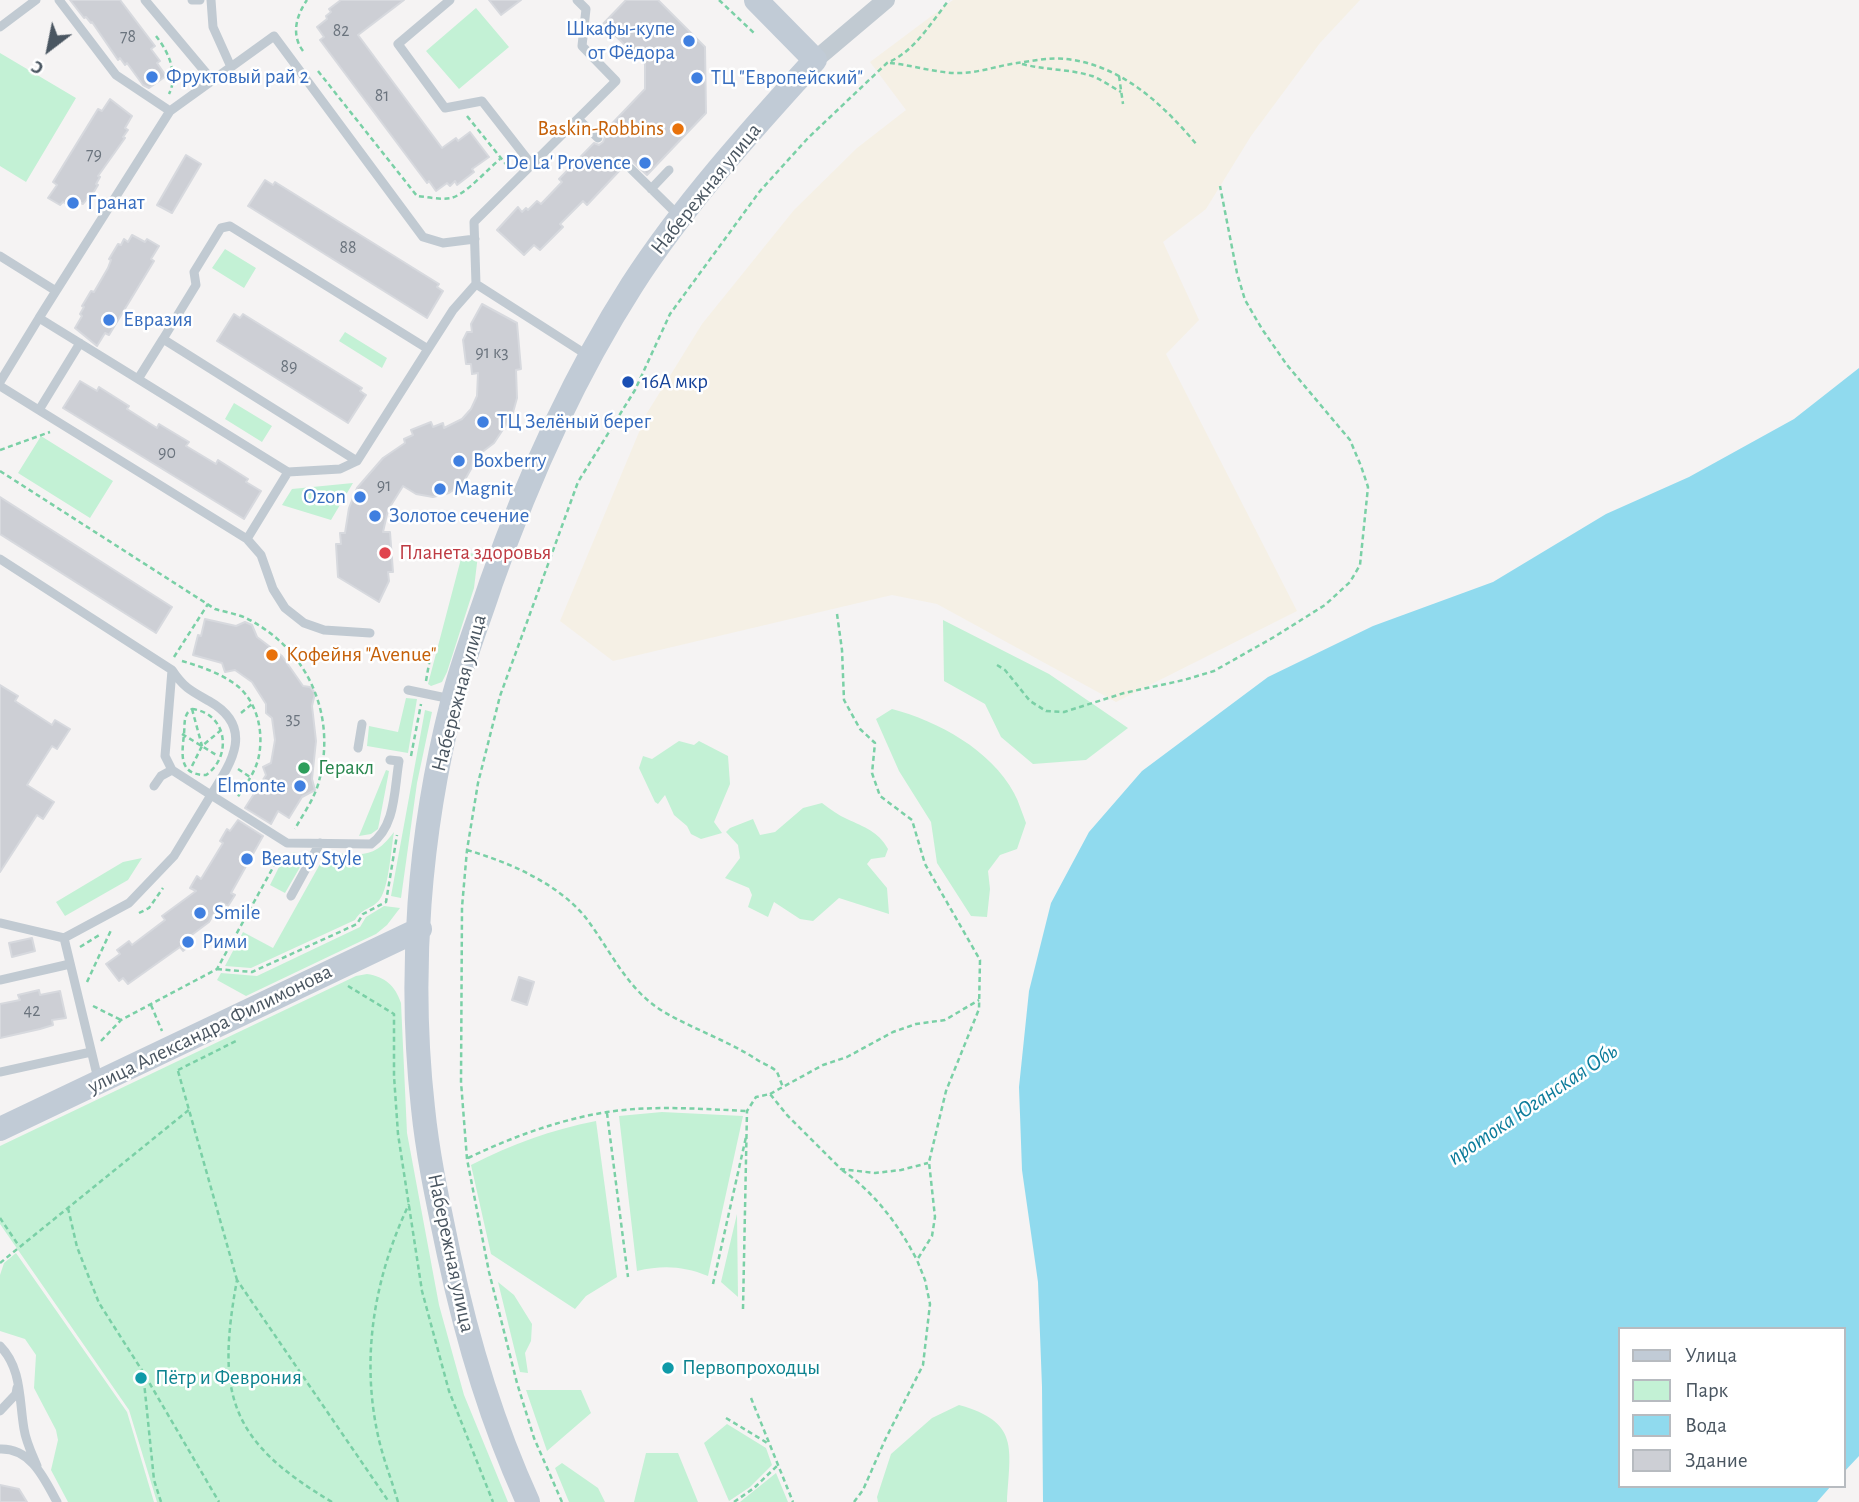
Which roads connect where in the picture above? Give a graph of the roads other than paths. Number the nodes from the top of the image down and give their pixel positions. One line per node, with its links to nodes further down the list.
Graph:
1 (36, 0): 11 (lane)
2 (60, 0): 15 (lane)
3 (145, 0): 14 (lane)
4 (192, 0): 5 (lane)
5 (200, 0)
6 (211, 0): 13 (lane)
7 (450, 0): 18 (lane)
8 (576, 0): 16 (lane)
9 (757, 0): 12 (main road)
10 (886, 0): 12 (street, Набережная улица)
11 (0, 27)
12 (815, 60): 22 (main road, Набережная улица)
13 (231, 67): 14 (lane); 23 (lane)
14 (212, 80): 15 (lane)
15 (170, 111): 26 (lane)
16 (578, 119): 17 (lane); 18 (lane)
17 (598, 138)
18 (532, 165): 23 (lane)
19 (626, 165): 21 (lane)
20 (669, 170): 21 (lane)
21 (651, 189): 22 (lane)
22 (681, 218): 31 (main road, Набережная улица)
23 (475, 239): 25 (lane)
24 (0, 256): 26 (lane)
25 (476, 284): 30 (lane); 31 (lane)
26 (56, 291): 27 (lane)
27 (39, 318): 29 (lane); 33 (lane)
28 (163, 339): 30 (lane); 32 (lane); 35 (lane)
29 (80, 343): 32 (lane); 34 (lane)
30 (428, 349): 35 (lane)
31 (589, 357): 42 (main road, Набережная улица)
32 (138, 379): 36 (lane)
33 (0, 384): 34 (lane)
34 (39, 410): 37 (lane)
35 (357, 461): 36 (lane)
36 (288, 472): 37 (lane)
37 (247, 539): 39 (lane)
38 (0, 560): 40 (lane)
39 (370, 633)
40 (172, 670): 46 (lane); 48 (lane)
41 (408, 690): 42 (lane)
42 (453, 699): 52 (main road, Набережная улица)
43 (362, 724): 44 (lane)
44 (358, 748)
45 (390, 760): 49 (lane)
46 (172, 770): 47 (lane); 48 (lane)
47 (153, 786)
48 (211, 796): 49 (lane); 53 (lane)
49 (320, 844): 50 (lane)
50 (290, 896)
51 (0, 923): 53 (lane)
52 (420, 929): 58 (main road, улица Александра Филимонова); 66 (main road, Набережная улица)
53 (64, 938): 54 (lane)
54 (69, 959): 55 (lane); 56 (lane)
55 (0, 980)
56 (91, 1052): 57 (lane); 58 (lane)
57 (0, 1073)
58 (99, 1083): 59 (main road, улица Александра Филимонова)
59 (0, 1129)
60 (0, 1346): 61 (lane)
61 (17, 1376): 62 (lane); 64 (lane)
62 (0, 1412)
63 (1, 1448): 64 (lane)
64 (37, 1465): 65 (lane)
65 (57, 1502)
66 (528, 1502)

